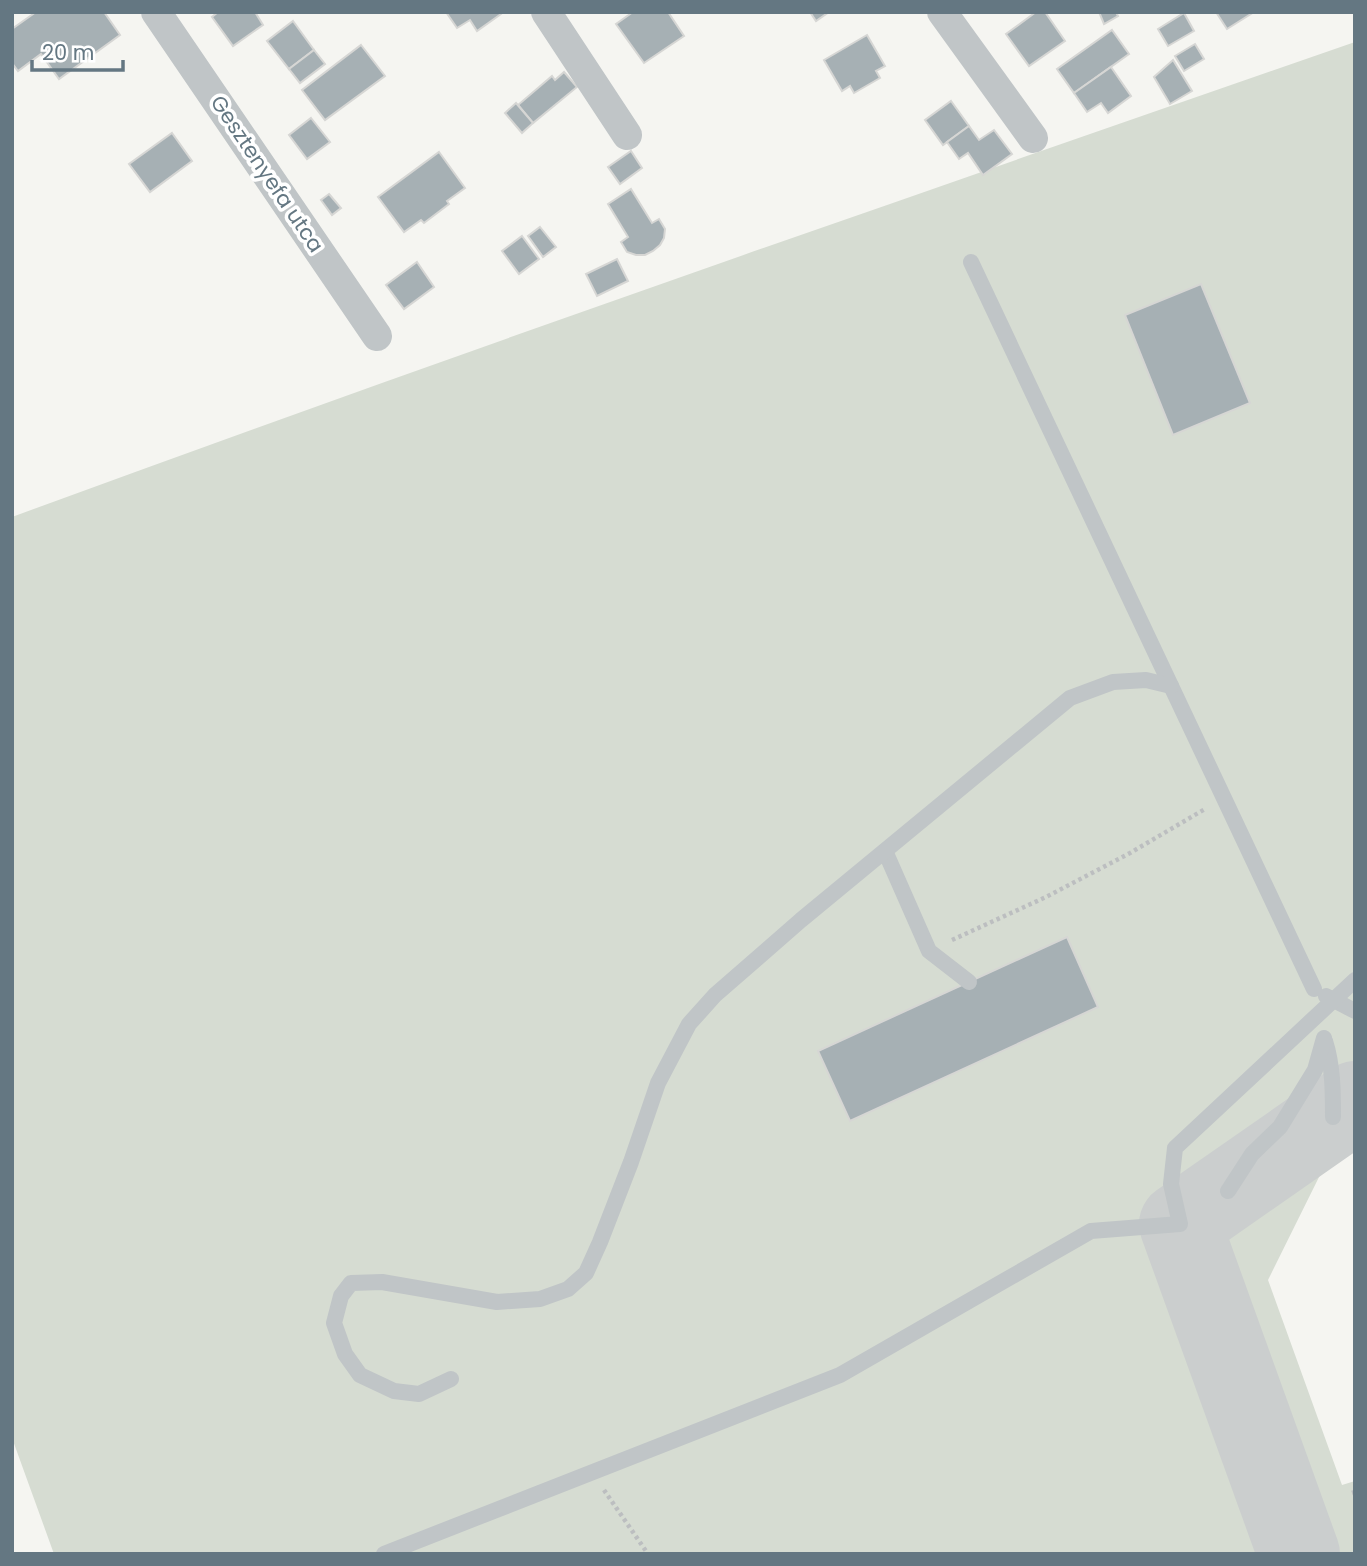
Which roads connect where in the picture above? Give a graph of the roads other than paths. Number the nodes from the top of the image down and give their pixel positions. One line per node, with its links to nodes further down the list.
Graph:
1 (156, 12): 7 (street, Gesztenyefa utca)
2 (546, 12): 4 (street)
3 (942, 12): 5 (street)
4 (627, 135)
5 (1033, 138)
6 (971, 262): 8 (lane)
7 (377, 336)
8 (1171, 686): 9 (lane); 12 (lane)
9 (885, 851): 11 (lane); 19 (lane)
10 (1355, 980): 13 (lane)
11 (969, 982)
12 (1314, 989): 13 (lane); 15 (lane)
13 (1333, 1000): 14 (lane); 15 (lane)
14 (1355, 1011)
15 (1317, 1014): 16 (lane); 20 (lane)
16 (1324, 1038): 17 (lane); 18 (lane)
17 (1333, 1117)
18 (1228, 1191)
19 (451, 1379)
20 (384, 1554)

